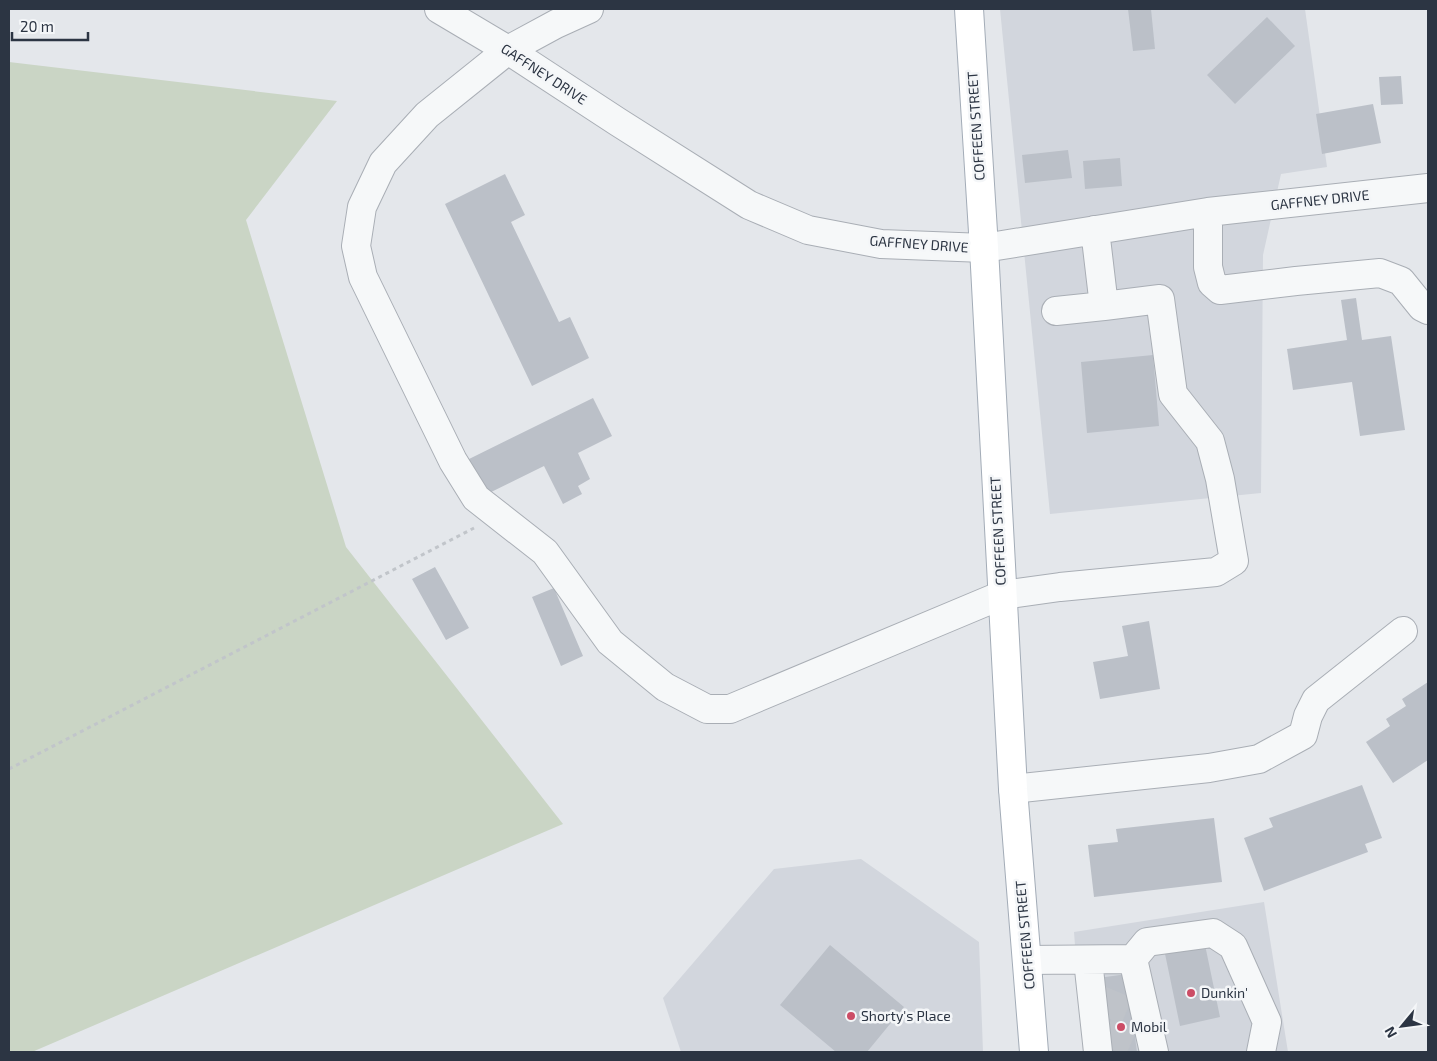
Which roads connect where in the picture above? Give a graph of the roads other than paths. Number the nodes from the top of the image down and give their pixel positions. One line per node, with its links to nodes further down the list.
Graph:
1 (439, 9): 4 (street, GAFFNEY DRIVE)
2 (590, 9): 4 (street)
3 (969, 9): 8 (main road, COFFEEN STREET)
4 (508, 50): 8 (street, GAFFNEY DRIVE); 12 (street)
5 (1428, 188): 6 (street, GAFFNEY DRIVE)
6 (1208, 212): 7 (street, GAFFNEY DRIVE); 10 (street)
7 (1095, 230): 8 (street, GAFFNEY DRIVE); 9 (street)
8 (984, 248): 12 (main road, COFFEEN STREET)
9 (1104, 306): 11 (street); 12 (street)
10 (1428, 310)
11 (1056, 311)
12 (1002, 595): 14 (main road, COFFEEN STREET)
13 (1403, 631): 14 (street)
14 (1013, 789): 16 (main road, COFFEEN STREET)
15 (1133, 959): 17 (street); 19 (street); 21 (street)
16 (1027, 960): 17 (street); 20 (main road, COFFEEN STREET)
17 (1088, 960): 18 (street)
18 (1100, 1036)
19 (1147, 1050)
20 (1034, 1052)
21 (1260, 1052)

